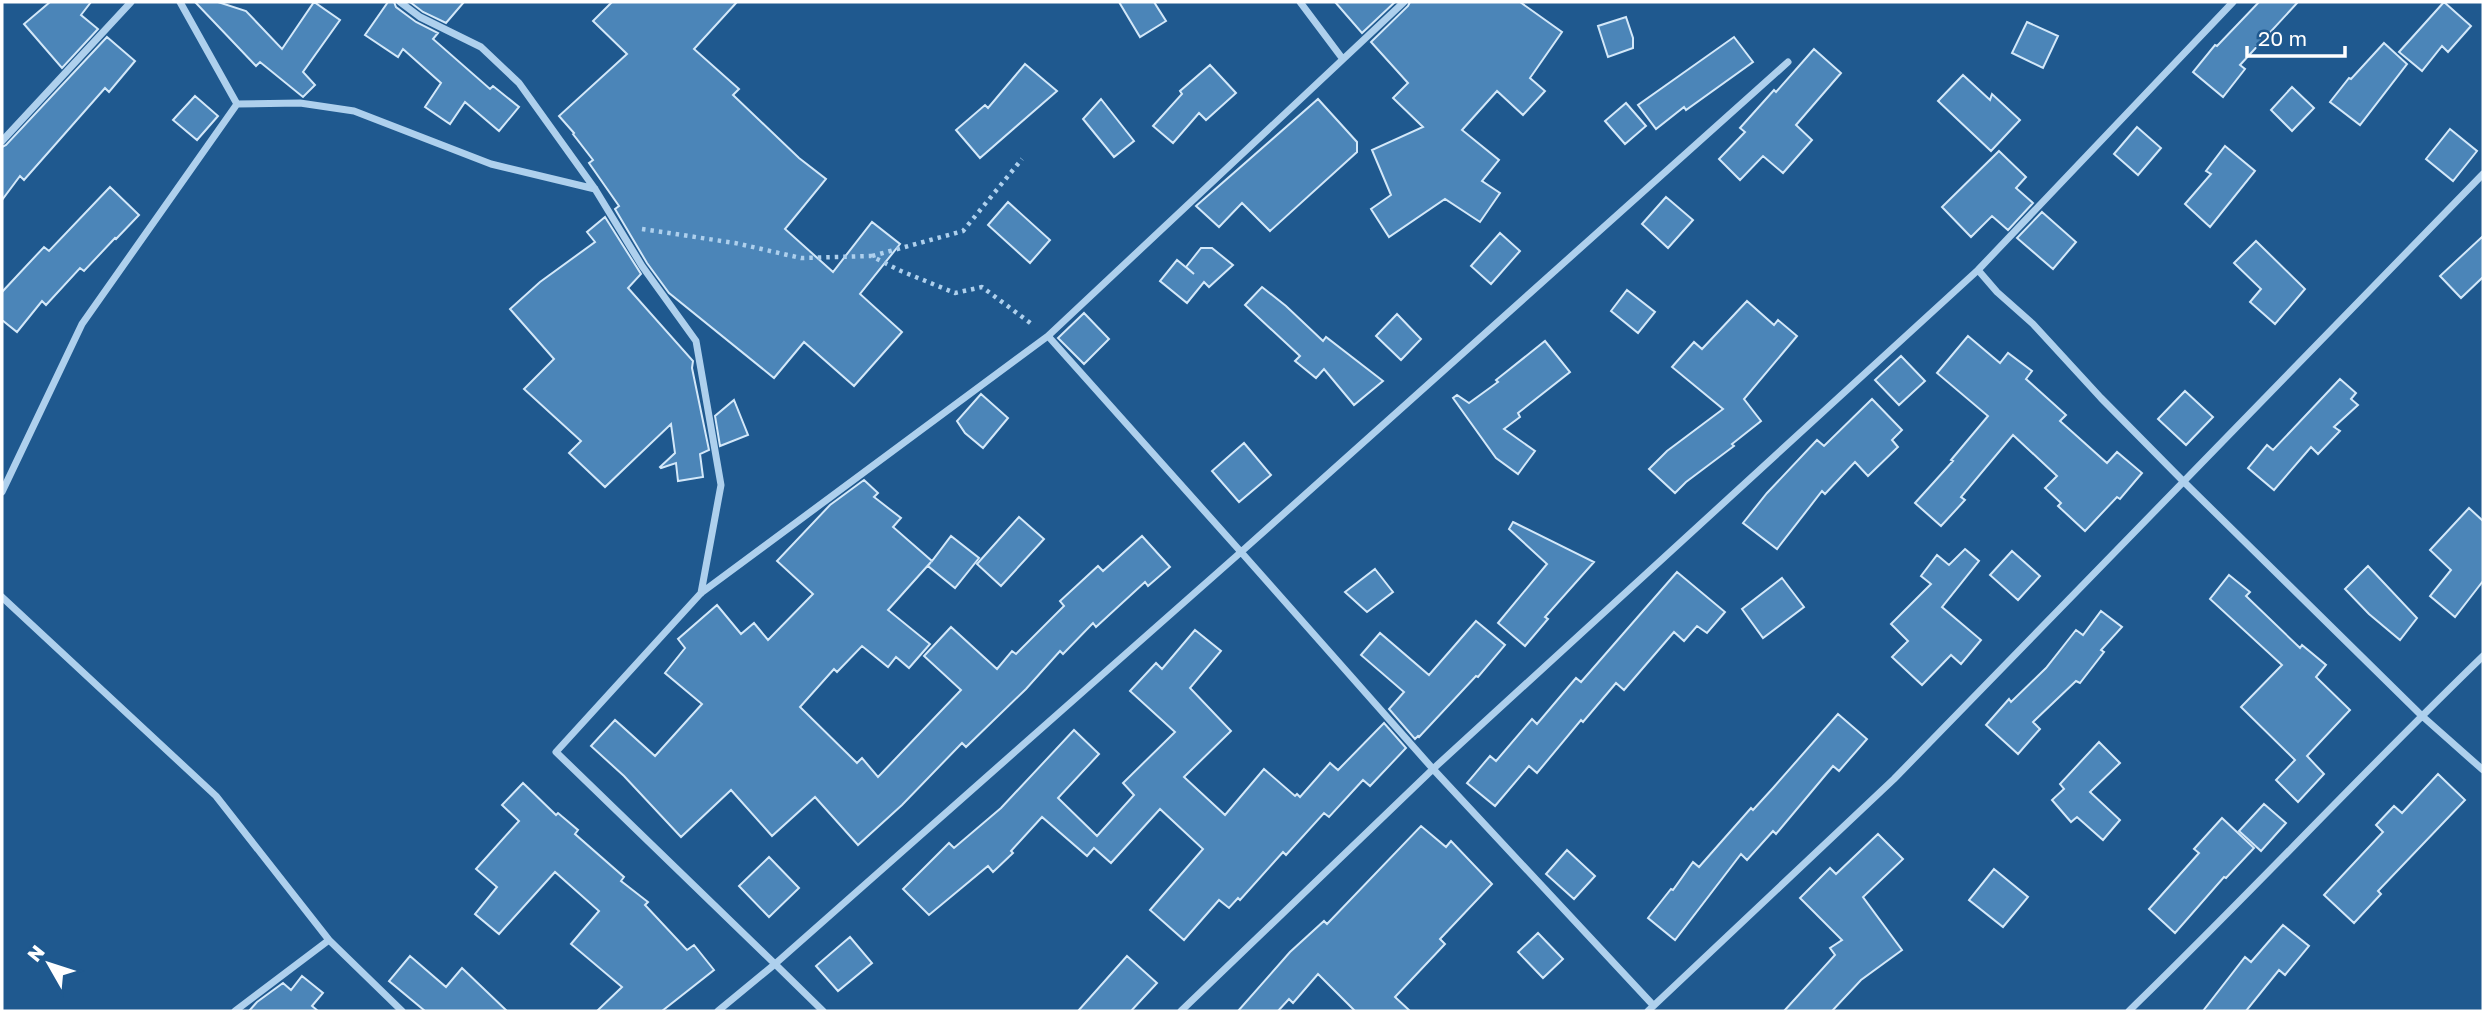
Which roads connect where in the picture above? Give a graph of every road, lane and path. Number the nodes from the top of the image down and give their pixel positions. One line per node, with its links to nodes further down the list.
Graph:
1 (131, 2): 10 (street)
2 (180, 2): 9 (street)
3 (400, 2): 13 (street)
4 (1300, 2): 7 (street)
5 (1404, 2): 7 (street)
6 (2233, 2): 16 (street)
7 (1342, 58): 17 (street)
8 (1788, 62): 20 (street)
9 (237, 104): 13 (street); 19 (street)
10 (2, 141)
11 (1022, 159): 15 (path)
12 (2483, 174): 18 (street)
13 (595, 189): 14 (street)
14 (617, 225): 15 (path); 21 (street)
15 (872, 257): 17 (path)
16 (1978, 270): 18 (street); 25 (street)
17 (1048, 336): 20 (street); 21 (street)
18 (2184, 482): 24 (street); 29 (street)
19 (2, 492)
20 (1241, 552): 25 (street); 28 (street)
21 (701, 593): 28 (street)
22 (2, 597): 27 (street)
23 (2483, 656): 24 (street)
24 (2421, 715): 26 (street); 35 (street)
25 (1433, 769): 29 (street); 34 (street)
26 (2483, 770)
27 (329, 940): 30 (street); 31 (street)
28 (775, 964): 32 (street); 33 (street)
29 (1651, 1008)
30 (235, 1011)
31 (402, 1011)
32 (718, 1011)
33 (823, 1011)
34 (1181, 1011)
35 (2129, 1011)

